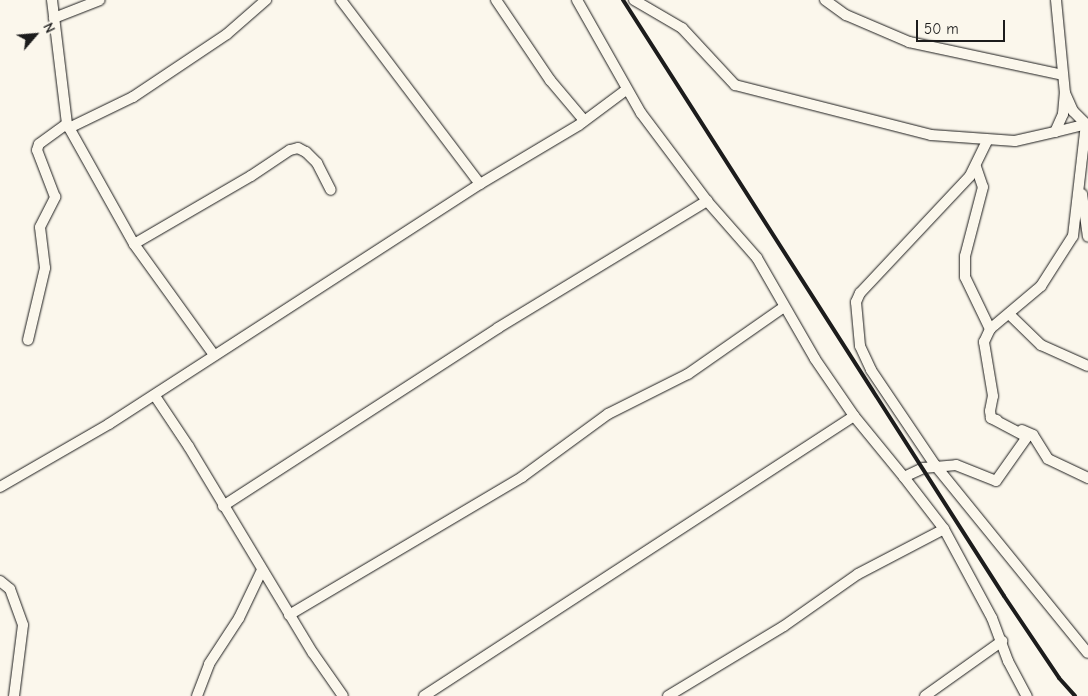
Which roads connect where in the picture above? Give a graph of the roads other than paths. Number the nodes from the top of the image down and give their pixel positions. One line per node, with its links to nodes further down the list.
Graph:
1 (52, 0): 10 (street)
2 (100, 0): 10 (street)
3 (266, 0): 16 (street)
4 (341, 0): 21 (street)
5 (496, 0): 14 (street)
6 (577, 0): 12 (street)
7 (634, 0): 18 (street)
8 (825, 0): 11 (street)
9 (1056, 0): 11 (street)
10 (54, 18): 16 (street)
11 (1063, 75): 13 (street)
12 (626, 90): 14 (street); 23 (street)
13 (1065, 93): 15 (street); 17 (street)
14 (583, 119): 21 (street)
15 (1087, 125): 17 (street); 20 (street)
16 (68, 126): 25 (street); 29 (street)
17 (1055, 132): 18 (street)
18 (987, 141): 19 (street)
19 (976, 167): 28 (street); 35 (street)
20 (1080, 180): 24 (street); 27 (street)
21 (480, 184): 30 (street)
22 (331, 190): 25 (street)
23 (707, 201): 26 (street); 39 (street)
24 (1088, 237)
25 (134, 244): 30 (street)
26 (784, 307): 33 (street); 43 (street)
27 (1010, 314): 28 (street); 31 (street)
28 (990, 329): 34 (street)
29 (28, 340)
30 (214, 355): 32 (street)
31 (1088, 366)
32 (155, 396): 38 (street); 39 (street)
33 (854, 416): 36 (street); 49 (street)
34 (991, 418): 35 (street); 37 (street)
35 (935, 466): 36 (street); 45 (street)
36 (904, 477): 40 (street)
37 (1088, 478)
38 (0, 487)
39 (224, 506): 41 (street)
40 (944, 529): 44 (street); 50 (street)
41 (262, 570): 43 (street); 47 (street)
42 (0, 581): 46 (street)
43 (289, 615): 48 (street)
44 (1002, 641): 51 (street); 52 (street)
45 (1088, 653)
46 (14, 696)
47 (197, 696)
48 (343, 696)
49 (424, 696)
50 (668, 696)
51 (925, 696)
52 (1027, 696)

